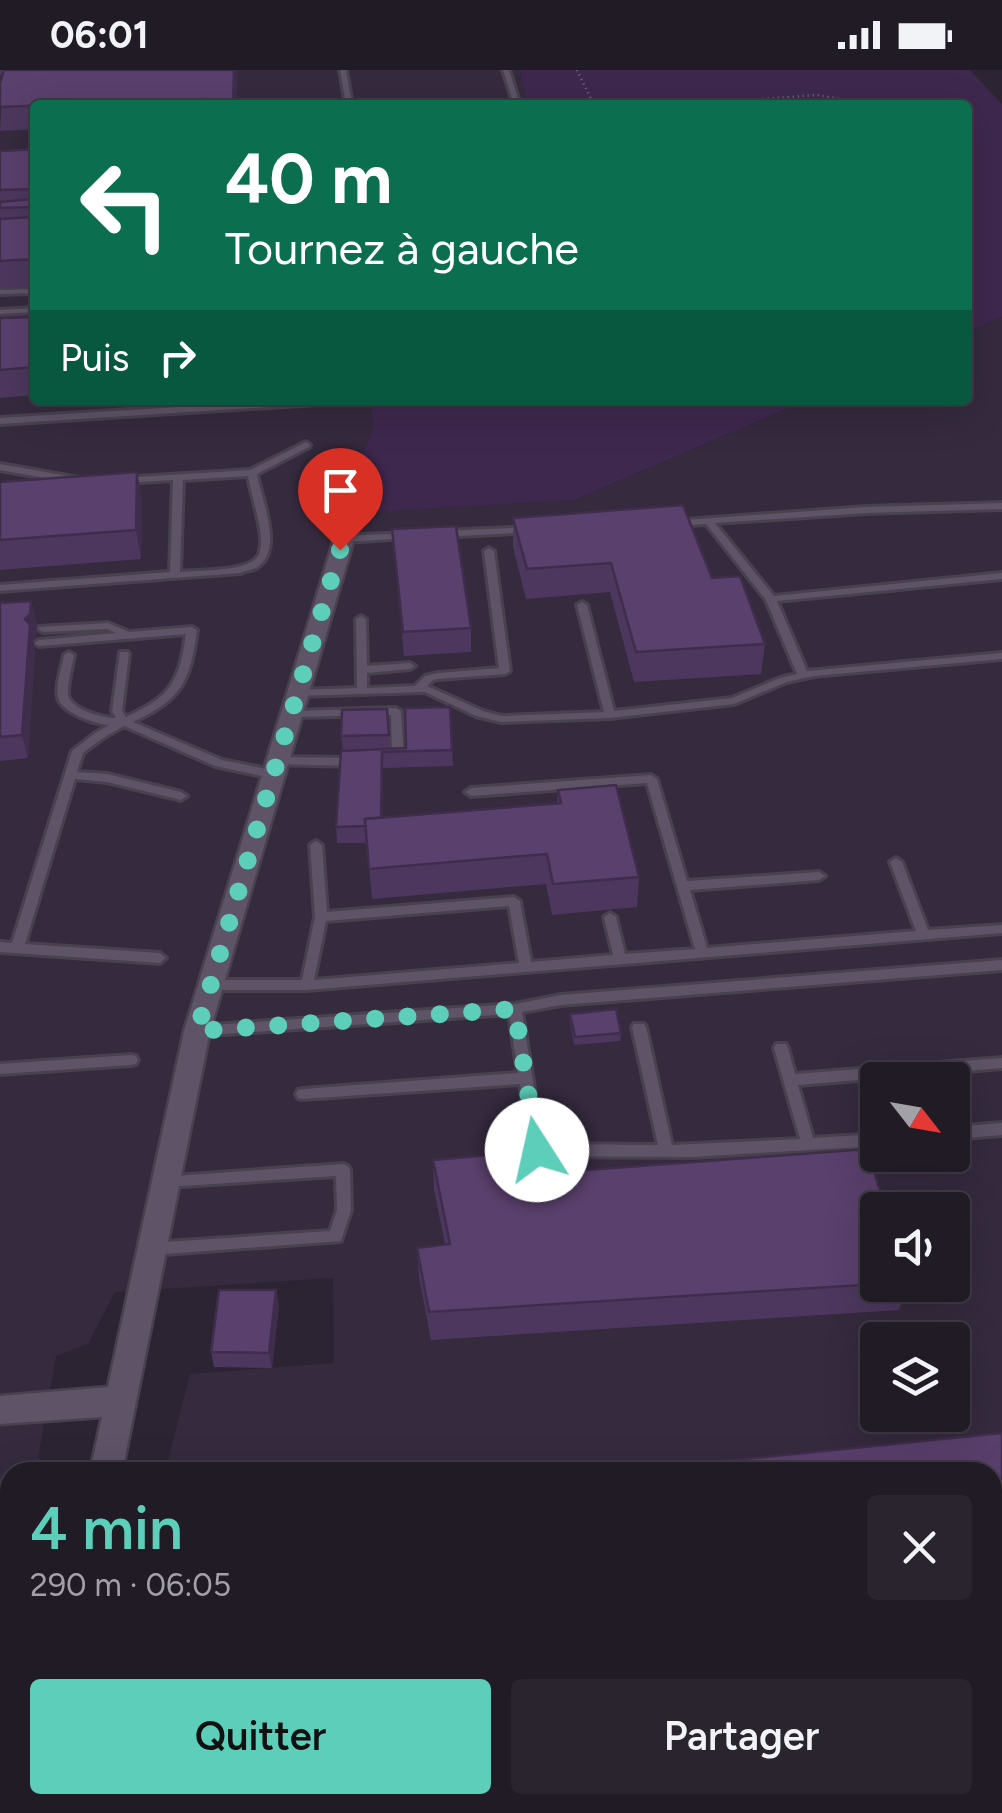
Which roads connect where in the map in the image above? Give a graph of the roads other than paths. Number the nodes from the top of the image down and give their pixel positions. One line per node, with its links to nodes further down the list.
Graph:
1 (343, 70): 3 (lane)
2 (506, 70): 4 (lane)
3 (348, 100)
4 (515, 100)
5 (30, 291): 6 (lane)
6 (0, 292)
7 (30, 310): 8 (lane)
8 (1, 312): 9 (lane)
9 (0, 323)
10 (254, 405): 11 (lane)
11 (0, 421)
12 (306, 445): 14 (lane)
13 (0, 467): 17 (lane)
14 (252, 474): 15 (lane); 26 (lane)
15 (178, 477): 16 (lane); 26 (lane)
16 (104, 481)
17 (86, 482)
18 (1002, 506): 20 (lane)
19 (657, 520): 20 (lane)
20 (708, 520): 29 (lane)
21 (541, 528): 22 (lane)
22 (434, 534)
23 (416, 536): 24 (lane)
24 (344, 540): 43 (street)
25 (489, 551): 41 (lane)
26 (175, 575): 28 (lane)
27 (1002, 576): 29 (lane)
28 (0, 588)
29 (771, 598): 40 (lane)
30 (582, 605): 44 (lane)
31 (360, 618): 39 (lane)
32 (43, 629): 33 (lane)
33 (127, 634): 34 (lane); 45 (lane)
34 (39, 643)
35 (124, 654): 45 (lane)
36 (68, 655): 45 (lane)
37 (1002, 656): 40 (lane)
38 (410, 666): 39 (lane)
39 (361, 670): 42 (lane)
40 (803, 675): 44 (lane)
41 (419, 688): 42 (lane); 44 (lane)
42 (362, 691): 43 (lane)
43 (294, 703): 46 (lane); 48 (street)
44 (610, 715)
45 (124, 722): 48 (lane); 49 (lane)
46 (384, 760)
47 (368, 761): 48 (lane)
48 (274, 767): 68 (street)
49 (70, 775): 51 (lane); 60 (lane)
50 (471, 792): 55 (lane)
51 (180, 796)
52 (316, 845): 56 (lane)
53 (896, 862): 59 (lane)
54 (819, 876): 55 (lane)
55 (682, 886): 62 (lane)
56 (321, 917): 66 (lane); 67 (lane)
57 (610, 917): 64 (lane)
58 (1002, 929): 59 (lane)
59 (924, 935): 62 (lane)
60 (18, 945): 61 (lane); 63 (lane)
61 (0, 946)
62 (702, 952): 64 (lane)
63 (160, 958)
64 (620, 959): 66 (lane)
65 (1002, 965): 69 (lane)
66 (526, 966): 67 (lane)
67 (307, 985): 68 (lane)
68 (210, 986): 71 (street)
69 (515, 1009): 71 (lane); 76 (lane)
70 (639, 1027): 83 (lane)
71 (197, 1031): 84 (street)
72 (781, 1048): 77 (lane)
73 (131, 1060): 75 (lane)
74 (1002, 1063): 77 (lane)
75 (0, 1069)
76 (525, 1078): 78 (lane); 83 (lane)
77 (790, 1080): 82 (lane)
78 (303, 1094)
79 (1002, 1129): 80 (lane)
80 (970, 1132)
81 (860, 1141): 82 (lane)
82 (808, 1144): 83 (lane)
83 (666, 1150)
84 (164, 1181): 85 (street); 85 (lane)
85 (150, 1250): 86 (street)
86 (118, 1402): 87 (street); 88 (street)
87 (0, 1410)
88 (108, 1462)

